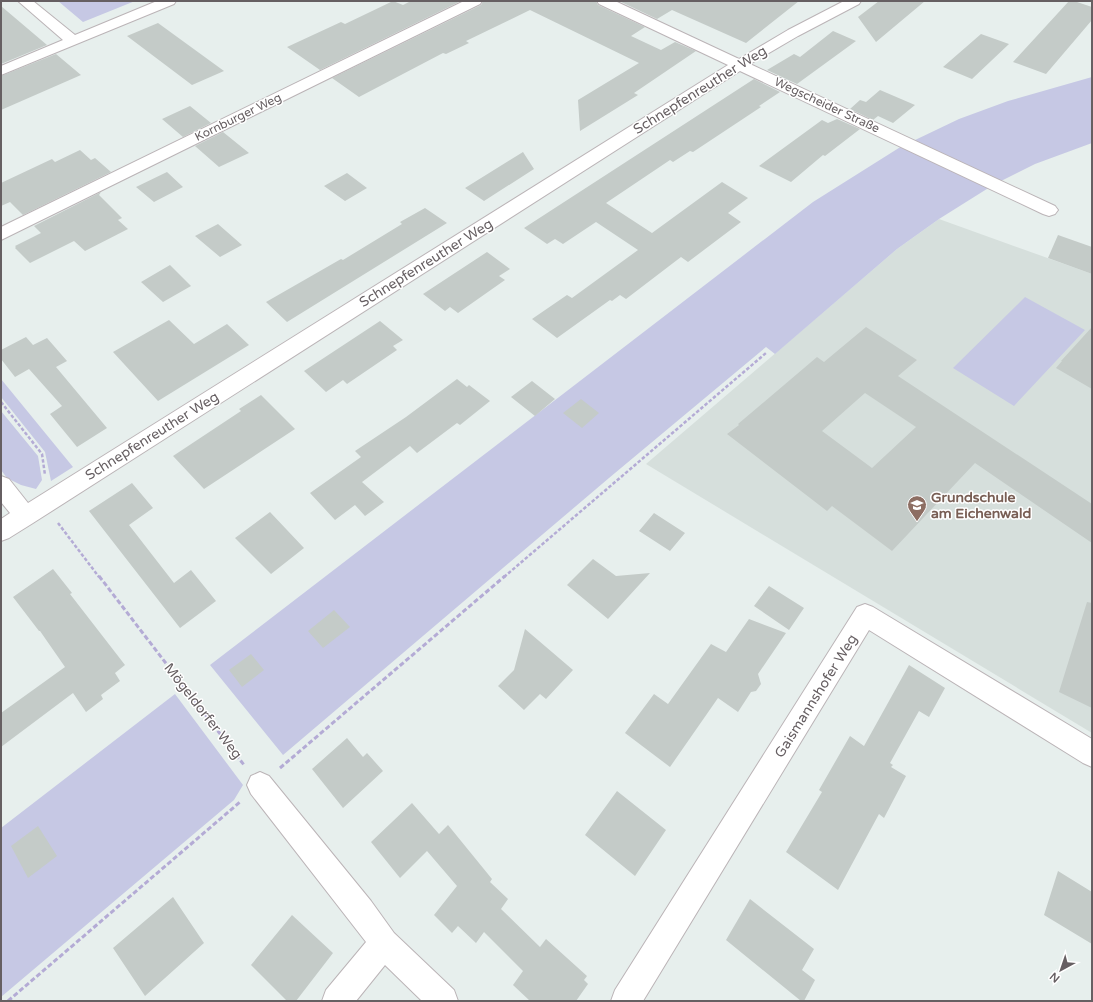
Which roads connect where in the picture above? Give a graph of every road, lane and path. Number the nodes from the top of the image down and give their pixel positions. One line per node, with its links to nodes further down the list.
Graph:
1 (25, 1): 6 (street)
2 (169, 1): 6 (street)
3 (474, 1): 10 (street, Kornburger Weg)
4 (604, 1): 7 (street, Wegscheider Straße)
5 (854, 1): 7 (street, Schnepfenreuther Weg)
6 (72, 41): 8 (street)
7 (740, 64): 9 (street, Wegscheider Straße); 14 (street, Schnepfenreuther Weg)
8 (1, 71)
9 (1049, 210)
10 (1, 234)
11 (766, 353): 18 (path)
12 (1, 402): 14 (path)
13 (1, 485): 15 (street)
14 (44, 504): 15 (street, Schnepfenreuther Weg); 18 (path, Mögeldorfer Weg)
15 (25, 516): 16 (street, Schnepfenreuther Weg)
16 (1, 531)
17 (1092, 754): 23 (street, Gaismannshofer Weg)
18 (260, 785): 19 (street); 20 (path)
19 (384, 943): 21 (street); 22 (street)
20 (8, 1001)
21 (337, 1001)
22 (443, 1001)
23 (626, 1001)

